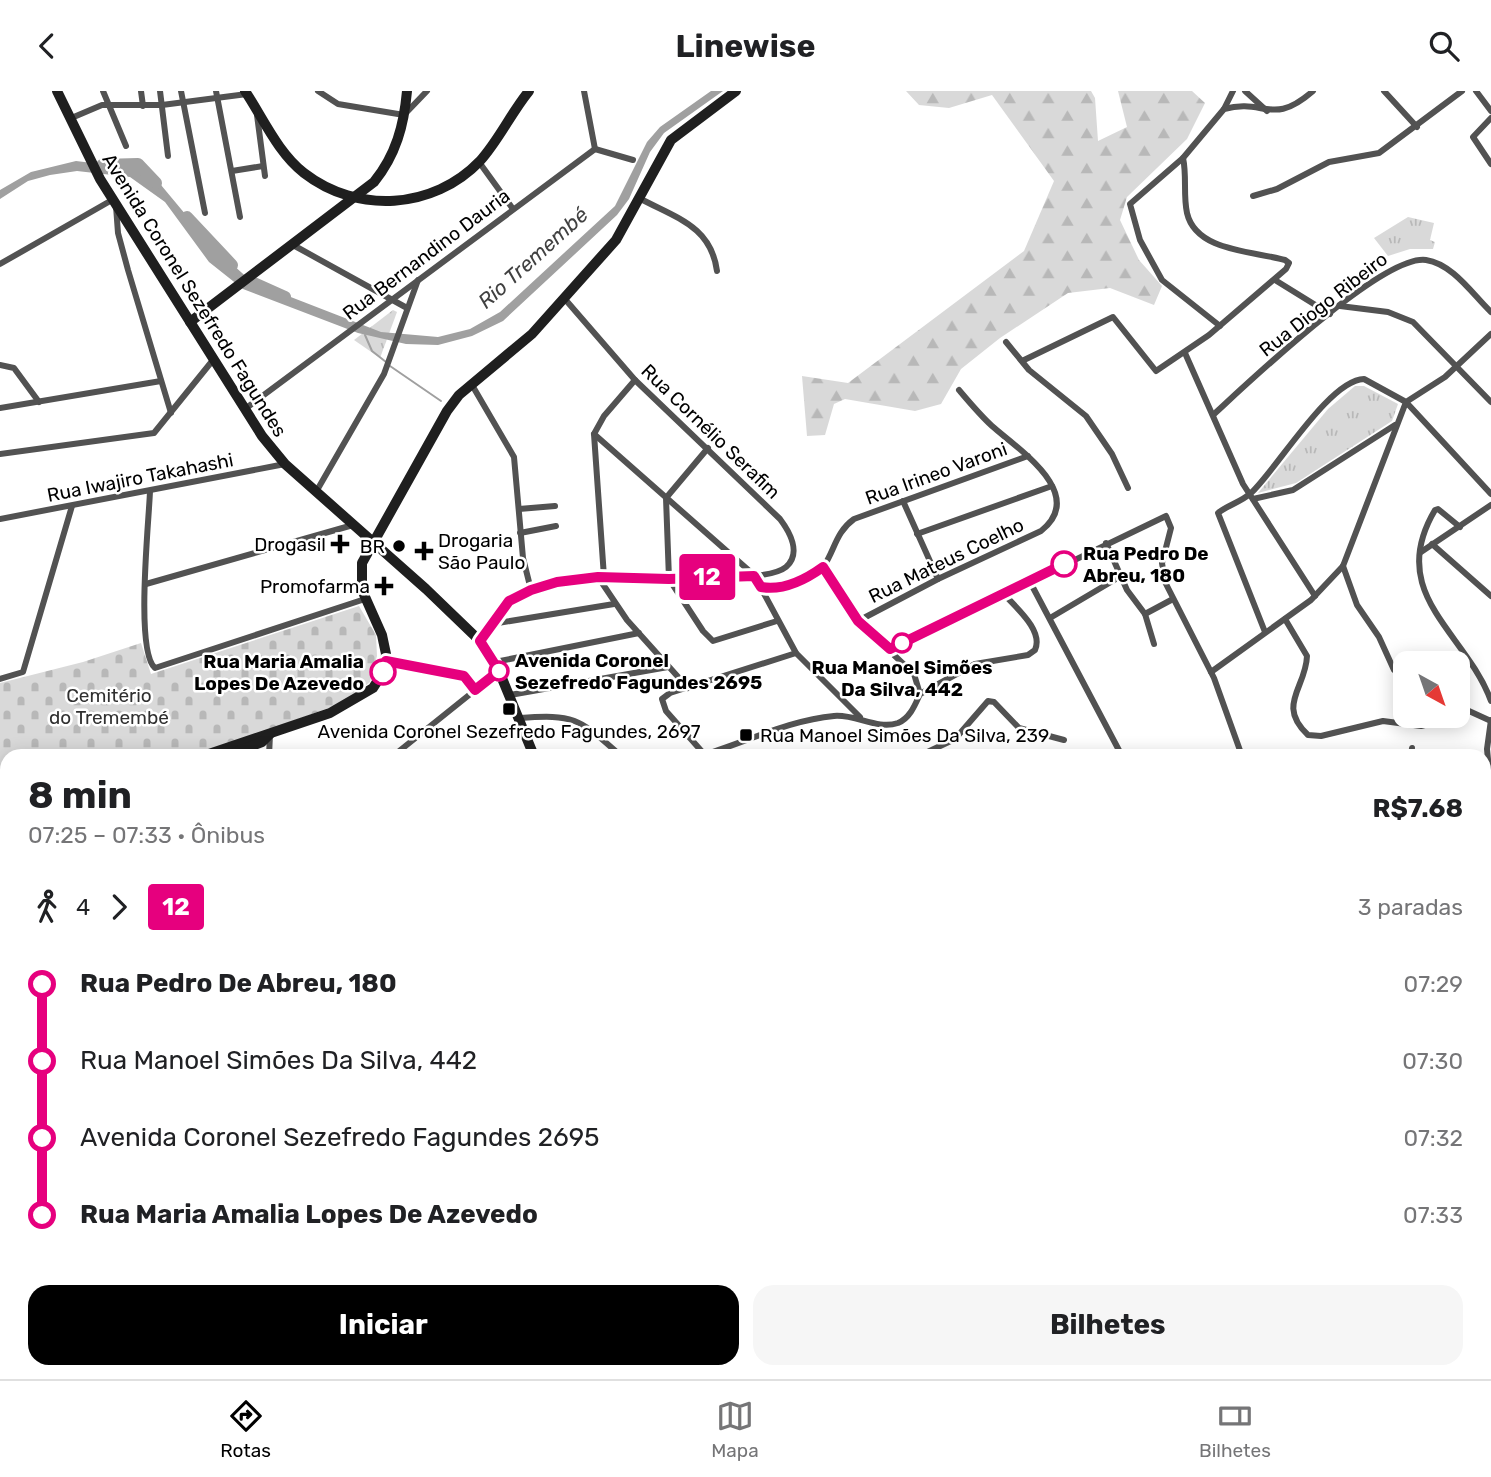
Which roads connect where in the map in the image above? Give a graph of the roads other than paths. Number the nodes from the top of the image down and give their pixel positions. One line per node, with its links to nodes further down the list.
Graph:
1 (57, 91): 30 (main road, Avenida Coronel Sezefredo Fagundes)
2 (103, 91): 22 (street)
3 (141, 91): 23 (street)
4 (160, 91): 24 (street)
5 (181, 91): 21 (street)
6 (216, 91): 20 (street)
7 (318, 91): 29 (street)
8 (407, 91): 29 (main road)
9 (427, 91): 29 (street)
10 (529, 91): 38 (main road)
11 (584, 91): 34 (street)
12 (736, 91): 44 (main road)
13 (1233, 91): 25 (street)
14 (1245, 91): 27 (street)
15 (1313, 91): 27 (street)
16 (1384, 91): 32 (street)
17 (1462, 91): 32 (street)
18 (1476, 91): 28 (street)
19 (246, 93): 20 (street); 26 (main road)
20 (218, 100): 21 (street); 41 (street)
21 (183, 104): 24 (street); 48 (street)
22 (109, 105): 23 (street); 30 (street); 33 (street)
23 (143, 106): 24 (street)
24 (162, 106): 35 (street)
25 (1224, 109): 27 (street); 36 (street)
26 (256, 110): 40 (street); 45 (main road)
27 (1267, 111)
28 (1491, 111)
29 (404, 115): 45 (main road)
30 (69, 118): 46 (main road, Avenida Coronel Sezefredo Fagundes)
31 (1491, 118): 39 (street)
32 (1417, 127): 43 (street)
33 (126, 146)
34 (595, 149): 37 (street); 47 (street, Rua Bernandino Dauria)
35 (168, 156)
36 (1183, 158): 56 (street); 64 (street)
37 (634, 160)
38 (479, 162): 45 (main road); 47 (street)
39 (1491, 164)
40 (263, 166): 41 (street); 42 (street)
41 (232, 171): 49 (street)
42 (265, 176)
43 (1253, 196)
44 (639, 198): 54 (street); 57 (main road)
45 (353, 199): 52 (main road)
46 (114, 203): 50 (main road, Avenida Coronel Sezefredo Fagundes); 51 (street); 53 (street)
47 (513, 209): 55 (street, Rua Bernandino Dauria)
48 (205, 213)
49 (240, 216)
50 (131, 230): 51 (street); 63 (main road, Avenida Coronel Sezefredo Fagundes)
51 (121, 243): 72 (street)
52 (293, 245): 58 (street); 63 (main road)
53 (0, 264)
54 (717, 271)
55 (419, 277): 58 (street, Rua Bernandino Dauria); 60 (street)
56 (1275, 280): 62 (street); 64 (street)
57 (564, 298): 73 (street, Rua Cornélio Serafim); 74 (main road)
58 (389, 299): 60 (street); 80 (street, Rua Bernandino Dauria)
59 (1340, 306): 61 (street, Rua Diogo Ribeiro); 62 (street, Rua Diogo Ribeiro); 71 (street)
60 (406, 311): 92 (street)
61 (1491, 312)
62 (1330, 314): 82 (street, Rua Diogo Ribeiro)
63 (190, 322): 68 (main road, Avenida Coronel Sezefredo Fagundes)
64 (1220, 326): 67 (street)
65 (1491, 334): 71 (street)
66 (1006, 342): 69 (street)
67 (1185, 353): 69 (street); 82 (street)
68 (213, 361): 80 (main road, Avenida Coronel Sezefredo Fagundes); 81 (street)
69 (1023, 361): 90 (street)
70 (0, 365): 76 (street)
71 (1457, 366): 77 (street); 78 (street)
72 (162, 380): 76 (street); 81 (street)
73 (635, 380): 84 (street); 85 (street, Rua Cornélio Serafim)
74 (472, 385): 100 (street); 107 (main road)
75 (960, 390): 87 (street)
76 (39, 402): 79 (street)
77 (1406, 402): 83 (street); 93 (street); 94 (street)
78 (1491, 402)
79 (0, 408)
80 (245, 409): 88 (main road, Avenida Coronel Sezefredo Fagundes)
81 (171, 413): 86 (street)
82 (1213, 415): 94 (street)
83 (1396, 424): 94 (street); 111 (street)
84 (594, 434): 95 (street); 115 (street)
85 (708, 448): 95 (street); 113 (street, Rua Cornélio Serafim)
86 (0, 454)
87 (1028, 456): 89 (street); 96 (street, Rua Irineo Varoni)
88 (285, 464): 91 (street, Rua Iwajiro Takahashi); 92 (main road, Avenida Coronel Sezefredo Fagundes)
89 (1052, 486): 106 (street); 117 (street, Rua Mateus Coelho)
90 (1128, 488)
91 (150, 491): 97 (street, Rua Iwajiro Takahashi); 119 (street)
92 (316, 492): 102 (main road, Avenida Coronel Sezefredo Fagundes)
93 (1491, 494)
94 (1251, 497): 123 (street); 134 (street)
95 (666, 498): 113 (street); 116 (street)
96 (903, 501): 106 (street); 112 (street, Rua Irineo Varoni)
97 (72, 506): 101 (street, Rua Iwajiro Takahashi); 145 (street)
98 (555, 506): 100 (street)
99 (1490, 507): 104 (street)
100 (519, 509): 105 (street)
101 (0, 519)
102 (353, 525): 107 (main road, Avenida Coronel Sezefredo Fagundes); 119 (street)
103 (556, 526): 105 (street)
104 (1460, 527): 109 (street); 110 (street)
105 (520, 533): 121 (street)
106 (917, 534): 117 (street)
107 (372, 541): 125 (main road); 136 (main road, Avenida Coronel Sezefredo Fagundes)
108 (1106, 543): 114 (street); 118 (street); 126 (street)
109 (1432, 544): 110 (street); 124 (street)
110 (1421, 552): 150 (street)
111 (1343, 566): 123 (street); 143 (street)
112 (823, 567): 120 (street); 132 (street)
113 (754, 576): 116 (street); 120 (street)
114 (1121, 576): 128 (street); 129 (street)
115 (601, 577): 116 (street); 121 (street); 127 (street)
116 (669, 579): 131 (street)
117 (938, 579): 132 (street, Rua Mateus Coelho)
118 (1029, 580): 122 (street); 129 (street)
119 (146, 584): 125 (street)
120 (761, 587): 131 (street)
121 (531, 590): 133 (street)
122 (1003, 593): 138 (street); 148 (street)
123 (1315, 596): 130 (street)
124 (1491, 596)
125 (365, 599): 140 (main road)
126 (1173, 600): 128 (street); 144 (street)
127 (614, 604): 133 (street); 135 (street)
128 (1145, 614): 137 (street)
129 (1050, 618): 167 (street)
130 (1285, 619): 134 (street); 155 (street)
131 (777, 621): 139 (street)
132 (858, 621): 138 (street)
133 (492, 624): 136 (street)
134 (1265, 632): 144 (street)
135 (639, 633): 141 (street); 142 (street)
136 (480, 641): 141 (main road, Avenida Coronel Sezefredo Fagundes)
137 (1154, 644)
138 (890, 649): 148 (street)
139 (796, 653): 146 (street); 152 (street)
140 (386, 661): 147 (street); 156 (main road)
141 (497, 666): 147 (street); 149 (main road, Avenida Coronel Sezefredo Fagundes)
142 (668, 667): 146 (street); 149 (street)
143 (1393, 668)
144 (1211, 672): 168 (street)
145 (0, 679)
146 (688, 688): 164 (street)
147 (475, 690): 161 (street)
148 (920, 694): 152 (street)
149 (510, 695): 153 (main road, Avenida Coronel Sezefredo Fagundes)
150 (1491, 701)
151 (1470, 713): 154 (street)
152 (860, 717): 165 (street)
153 (520, 718): 162 (main road, Avenida Coronel Sezefredo Fagundes); 163 (street)
154 (1491, 720): 169 (street)
155 (1393, 722)
156 (270, 734): 158 (main road); 159 (main road); 160 (street)
157 (1064, 740): 166 (street)
158 (220, 749)
159 (244, 749)
160 (269, 749)
161 (402, 749)
162 (531, 749)
163 (613, 749)
164 (698, 749)
165 (722, 749)
166 (934, 749)
167 (1118, 749)
168 (1239, 749)
169 (1487, 749)

